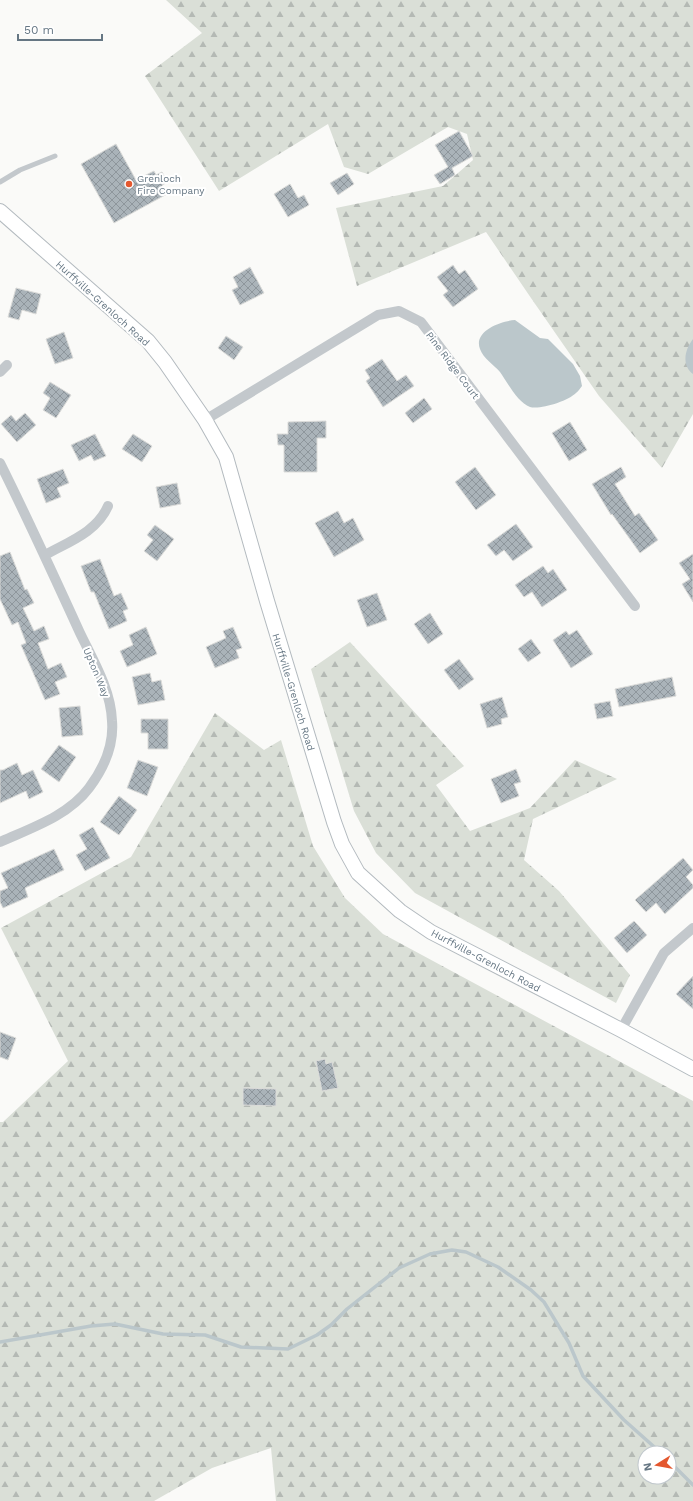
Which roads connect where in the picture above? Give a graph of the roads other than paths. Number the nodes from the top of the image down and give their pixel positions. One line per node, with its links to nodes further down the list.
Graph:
1 (55, 156): 2 (lane)
2 (0, 182)
3 (0, 211): 4 (main road, Hurffville-Grenloch Road)
4 (205, 420): 8 (street, Pine Ridge Court); 11 (main road, Hurffville-Grenloch Road)
5 (0, 463): 7 (street, Upton Way)
6 (108, 506): 7 (street)
7 (45, 554): 9 (street, Upton Way)
8 (634, 606)
9 (0, 842)
10 (693, 928): 11 (street)
11 (621, 1030): 12 (main road, Hurffville-Grenloch Road)
12 (693, 1069)

